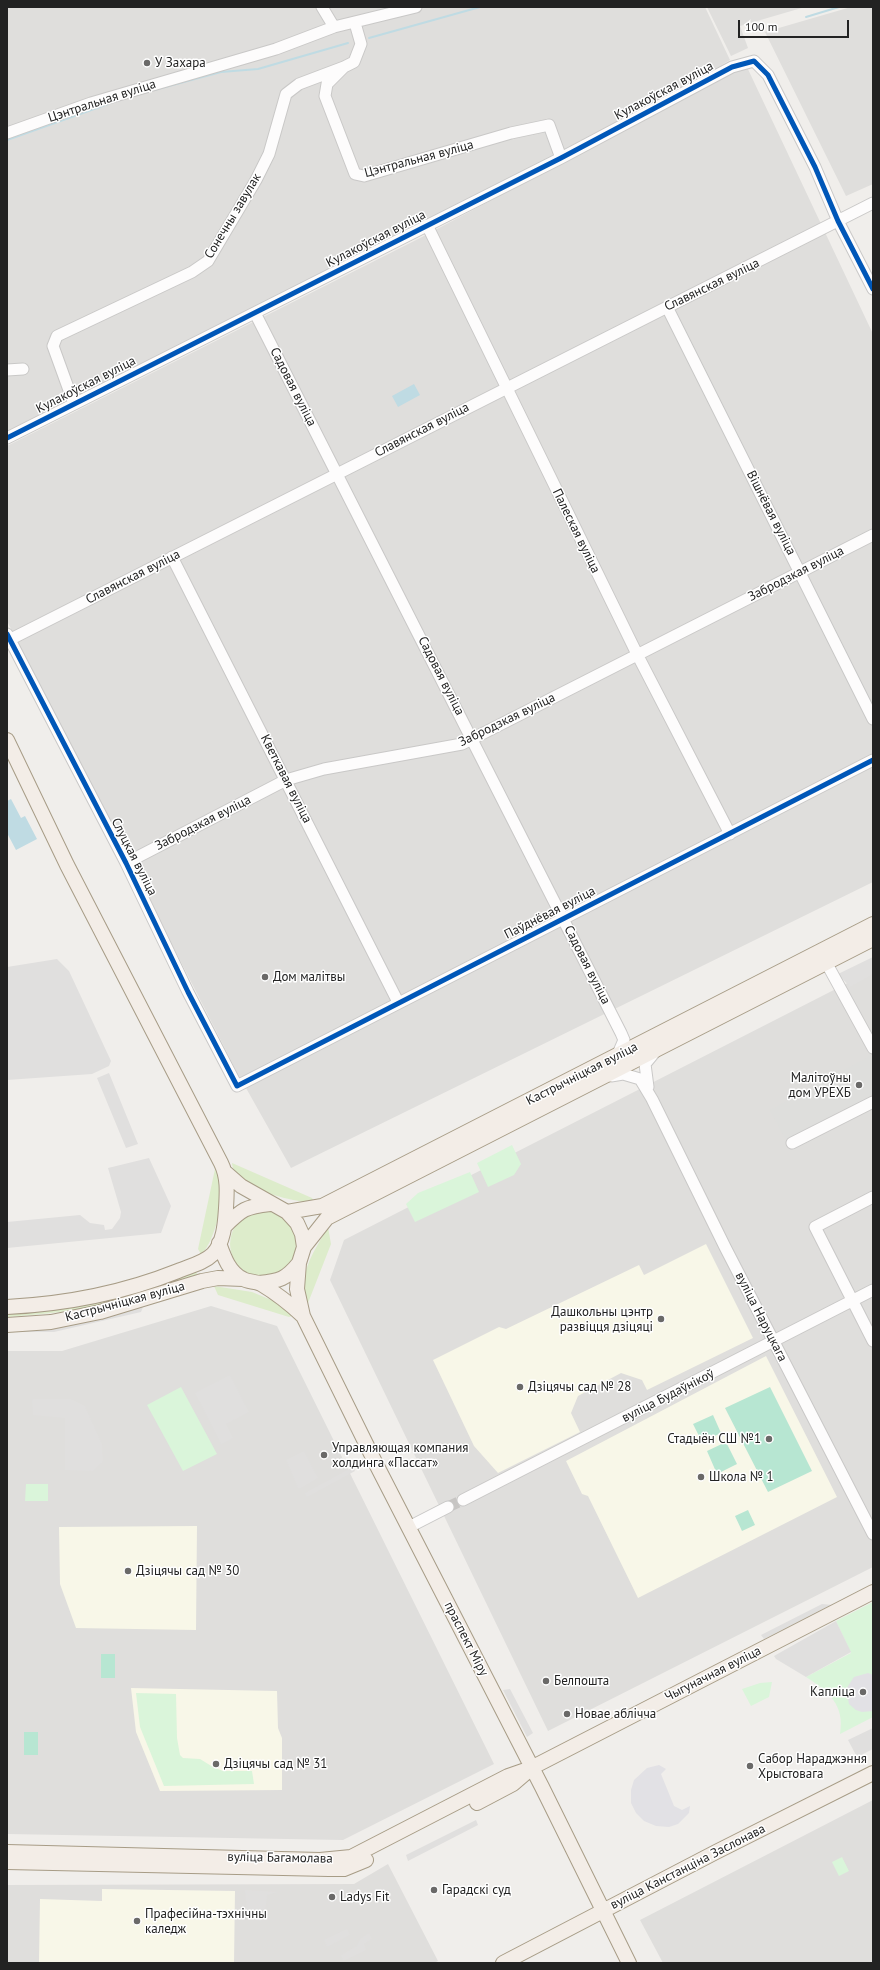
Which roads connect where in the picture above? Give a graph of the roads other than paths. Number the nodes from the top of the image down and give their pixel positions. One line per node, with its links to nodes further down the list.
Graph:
1 (322, 7): 4 (street)
2 (416, 7): 3 (street)
3 (355, 23): 4 (street, Цэнтральная вуліца); 5 (street, Цэнтральная вуліца)
4 (334, 27): 6 (street, Цэнтральная вуліца)
5 (344, 67): 7 (street, Цэнтральная вуліца); 17 (street, Сонечны завулак)
6 (7, 133)
7 (560, 155): 9 (street, Кулакоўская вуліца); 10 (street, Кулакоўская вуліца)
8 (873, 203): 9 (street, Славянская вуліца)
9 (838, 221): 11 (street); 12 (street, Славянская вуліца)
10 (427, 225): 13 (street, Кулакоўская вуліца); 16 (street, Палеская вуліца)
11 (873, 289)
12 (667, 307): 16 (street, Славянская вуліца); 22 (street, Вішнёвая вуліца)
13 (255, 313): 17 (street, Кулакоўская вуліца); 19 (street, Садовая вуліца)
14 (23, 369): 15 (street)
15 (7, 370)
16 (506, 388): 19 (street, Славянская вуліца); 24 (street, Палеская вуліца)
17 (73, 401): 18 (street, Кулакоўская вуліца)
18 (7, 438)
19 (337, 473): 21 (street, Славянская вуліца); 26 (street, Садовая вуліца)
20 (873, 535): 22 (street, Забродзкая вуліца)
21 (172, 557): 23 (street, Славянская вуліца); 29 (street, Кветкавая вуліца)
22 (800, 571): 24 (street, Забродзкая вуліца); 25 (street, Вішнёвая вуліца)
23 (8, 638): 31 (street, Слуцкая вуліца)
24 (638, 656): 26 (street, Забродзкая вуліца); 30 (street, Палеская вуліца)
25 (873, 719)
26 (472, 738): 29 (street, Забродзкая вуліца); 32 (street, Садовая вуліца)
27 (7, 740): 47 (main road)
28 (873, 760): 30 (street, Паўднёвая вуліца)
29 (286, 780): 31 (street, Забродзкая вуліца); 36 (street, Кветкавая вуліца)
30 (730, 834): 32 (street, Паўднёвая вуліца)
31 (126, 863): 43 (street, Слуцкая вуліца)
32 (564, 919): 36 (street, Паўднёвая вуліца); 37 (street, Садовая вуліца)
33 (873, 924): 38 (main road, Кастрычніцкая вуліца)
34 (873, 939): 35 (main road, Кастрычніцкая вуліца)
35 (827, 964): 39 (main road, Кастрычніцкая вуліца); 40 (street)
36 (398, 1002): 43 (street, Паўднёвая вуліца)
37 (624, 1040): 38 (street); 41 (street)
38 (642, 1043): 41 (main road, Кастрычніцкая вуліца)
39 (664, 1045): 42 (main road, Кастрычніцкая вуліца); 44 (street)
40 (873, 1048)
41 (617, 1056): 50 (main road, Кастрычніцкая вуліца)
42 (605, 1077): 44 (street); 53 (main road, Кастрычніцкая вуліца)
43 (237, 1086)
44 (652, 1099): 62 (street, вуліца Наруцкага)
45 (873, 1102): 46 (street)
46 (792, 1144)
47 (225, 1172): 49 (main road); 51 (main road)
48 (873, 1197): 58 (street)
49 (270, 1204): 50 (main road); 51 (main road)
50 (287, 1212): 53 (main road)
51 (224, 1227): 52 (main road)
52 (219, 1243): 55 (main road); 59 (main road, Кастрычніцкая вуліца)
53 (304, 1247): 54 (main road)
54 (299, 1263): 56 (main road); 60 (main road)
55 (243, 1279): 56 (main road); 61 (main road, Кастрычніцкая вуліца)
56 (259, 1283): 60 (main road)
57 (873, 1290): 58 (street, вуліца Будаўнікоў)
58 (852, 1301): 62 (street, вуліца Будаўнікоў); 63 (street)
59 (7, 1307)
60 (303, 1316): 66 (main road, праспект Міру)
61 (7, 1325)
62 (774, 1341): 64 (street, вуліца Будаўнікоў); 67 (street, вуліца Наруцкага)
63 (873, 1341)
64 (463, 1500)
65 (448, 1507): 66 (street)
66 (409, 1527): 69 (main road, праспект Міру)
67 (873, 1534)
68 (873, 1592): 69 (main road, Чыгуначная вуліца)
69 (531, 1768): 71 (main road, вуліца Багамолава); 71 (main road, вуліца Багамолава); 74 (main road, праспект Міру)
70 (873, 1773): 74 (main road, вуліца Канстанціна Заслонава)
71 (384, 1844): 72 (main road, вуліца Багамолава); 73 (main road, вуліца Багамолава)
72 (7, 1852)
73 (7, 1862)
74 (603, 1911): 75 (main road, вуліца Канстанціна Заслонава); 76 (main road, праспект Міру)
75 (503, 1963)
76 (629, 1963)

